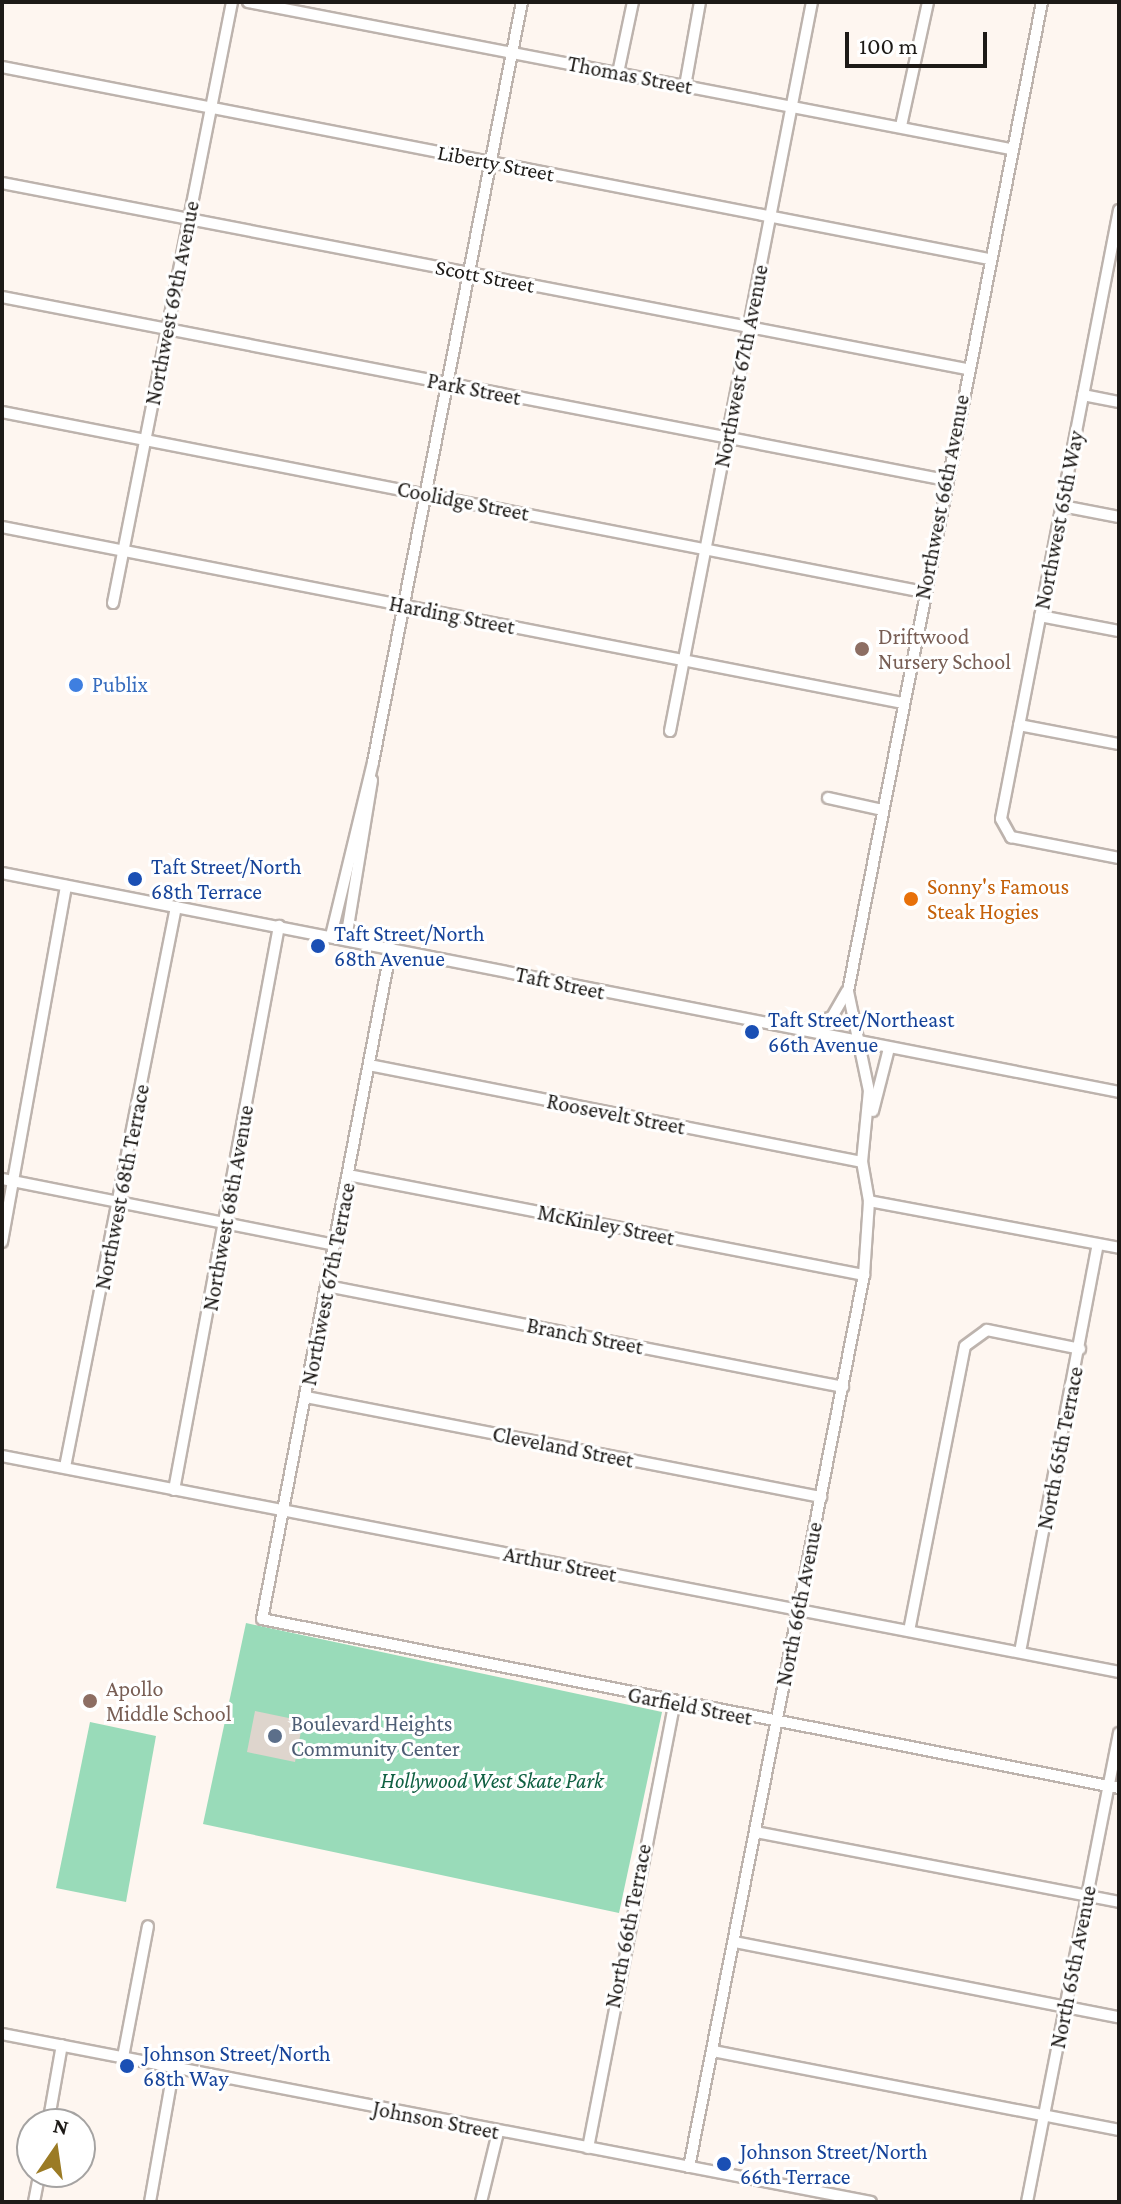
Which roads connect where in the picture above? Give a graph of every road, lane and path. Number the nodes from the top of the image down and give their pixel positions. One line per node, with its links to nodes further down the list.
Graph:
1 (232, 2): 14 (street, Northwest 69th Avenue)
2 (248, 2): 9 (street, Thomas Street)
3 (522, 2): 9 (street)
4 (633, 2): 11 (street)
5 (700, 2): 12 (street)
6 (812, 2): 13 (street, Northwest 67th Avenue)
7 (928, 2): 15 (street)
8 (1042, 2): 16 (street, Northwest 66th Avenue)
9 (513, 52): 11 (street, Thomas Street); 17 (street)
10 (2, 67): 14 (street, Liberty Street)
11 (618, 73): 12 (street, Thomas Street)
12 (685, 86): 13 (street, Thomas Street)
13 (791, 106): 15 (street, Thomas Street); 20 (street, Northwest 67th Avenue)
14 (211, 109): 17 (street, Liberty Street); 21 (street, Northwest 69th Avenue)
15 (901, 126): 16 (street, Thomas Street)
16 (1011, 149): 22 (street, Northwest 66th Avenue)
17 (490, 162): 20 (street, Liberty Street); 23 (street)
18 (2, 183): 21 (street, Scott Street)
19 (1119, 210): 24 (street, Northwest 65th Way)
20 (769, 217): 22 (street, Liberty Street); 27 (street, Northwest 67th Avenue)
21 (188, 219): 23 (street, Scott Street); 28 (street, Northwest 69th Avenue)
22 (989, 259): 29 (street, Northwest 66th Avenue)
23 (468, 272): 27 (street, Scott Street); 30 (street)
24 (1105, 280): 25 (street); 31 (street, Northwest 65th Way)
25 (1119, 283)
26 (2, 297): 28 (street, Park Street)
27 (749, 326): 29 (street, Scott Street); 34 (street, Northwest 67th Avenue)
28 (167, 329): 30 (street, Park Street); 35 (street, Northwest 69th Avenue)
29 (967, 369): 36 (street, Northwest 66th Avenue)
30 (448, 384): 34 (street, Park Street); 37 (street)
31 (1083, 395): 32 (street); 38 (street, Northwest 65th Way)
32 (1119, 402)
33 (2, 412): 35 (street, Coolidge Street)
34 (727, 439): 36 (street, Park Street); 41 (street, Northwest 67th Avenue)
35 (145, 440): 37 (street, Coolidge Street); 42 (street, Northwest 69th Avenue)
36 (946, 480): 43 (street, Northwest 66th Avenue)
37 (426, 494): 41 (street, Coolidge Street); 45 (street)
38 (1062, 506): 39 (street); 46 (street, Northwest 65th Way)
39 (1119, 517)
40 (2, 527): 42 (street, Harding Street)
41 (705, 549): 43 (street, Coolidge Street); 48 (street, Northwest 67th Avenue)
42 (123, 550): 44 (street, Northwest 69th Avenue); 45 (street, Harding Street)
43 (924, 592): 49 (street, Northwest 66th Avenue)
44 (113, 603)
45 (404, 606): 48 (street, Harding Street); 53 (street)
46 (1040, 616): 47 (street); 50 (street, Northwest 65th Way)
47 (1119, 631)
48 (684, 660): 49 (street, Harding Street); 51 (street, Northwest 67th Avenue)
49 (902, 703): 55 (street, Northwest 66th Avenue)
50 (1019, 725): 52 (street); 56 (street, Northwest 65th Way)
51 (670, 731)
52 (1119, 744)
53 (373, 762): 61 (street); 62 (street)
54 (828, 798): 55 (street)
55 (882, 810): 64 (street, Northwest 66th Avenue)
56 (1119, 858)
57 (2, 873): 58 (street, Taft Street)
58 (66, 886): 59 (street, Taft Street); 74 (street)
59 (176, 907): 60 (street, Taft Street); 76 (street, Northwest 68th Terrace)
60 (279, 926): 61 (street, Taft Street); 77 (street, Northwest 68th Avenue)
61 (331, 936): 62 (street, Taft Street)
62 (346, 939): 63 (street, Taft Street)
63 (391, 948): 65 (street, Taft Street); 68 (street, Northwest 67th Terrace)
64 (848, 991): 65 (street); 66 (street, Northwest 66th Avenue)
65 (798, 1030): 66 (street, Taft Street)
66 (854, 1041): 67 (street, Taft Street); 70 (street, North 66th Avenue)
67 (889, 1048): 69 (street, Taft Street); 70 (street)
68 (369, 1065): 71 (street, Roosevelt Street); 72 (street, Northwest 67th Terrace)
69 (1119, 1092)
70 (869, 1120): 71 (street, North 66th Avenue)
71 (862, 1162): 75 (street, North 66th Avenue)
72 (348, 1175): 80 (street, Northwest 67th Terrace); 82 (street, McKinley Street)
73 (2, 1179): 74 (street)
74 (14, 1182): 76 (street); 78 (street)
75 (869, 1201): 79 (street); 82 (street, North 66th Avenue)
76 (121, 1203): 77 (street); 88 (street, Northwest 68th Terrace)
77 (226, 1224): 80 (street); 89 (street, Northwest 68th Avenue)
78 (2, 1242)
79 (1098, 1244): 81 (street); 84 (street, North 65th Terrace)
80 (335, 1245): 83 (street, Northwest 67th Terrace)
81 (1119, 1248)
82 (864, 1275): 85 (street, North 66th Avenue)
83 (327, 1286): 85 (street, Branch Street); 86 (street, Northwest 67th Terrace)
84 (1080, 1349): 94 (street); 95 (street, North 65th Terrace)
85 (843, 1387): 90 (street, North 66th Avenue)
86 (306, 1397): 90 (street, Cleveland Street); 91 (street, Northwest 67th Terrace)
87 (2, 1456): 88 (street, Arthur Street)
88 (65, 1467): 89 (street, Arthur Street)
89 (174, 1490): 91 (street, Arthur Street)
90 (821, 1497): 92 (street, North 66th Avenue)
91 (283, 1512): 92 (street, Arthur Street); 93 (street, Northwest 67th Terrace)
92 (797, 1609): 94 (street, Arthur Street); 98 (street, North 66th Avenue)
93 (262, 1619): 97 (street, Garfield Street)
94 (909, 1631): 95 (street, Arthur Street)
95 (1020, 1652): 96 (street, Arthur Street)
96 (1119, 1672)
97 (674, 1704): 98 (street, Garfield Street); 117 (street, North 66th Terrace)
98 (776, 1723): 100 (street, Garfield Street); 101 (street, North 66th Avenue)
99 (1119, 1733): 100 (street, North 65th Avenue)
100 (1114, 1787): 102 (street, North 65th Avenue)
101 (756, 1832): 102 (street); 105 (street, North 66th Avenue)
102 (1087, 1896): 103 (street); 106 (street, North 65th Avenue)
103 (1119, 1902)
104 (148, 1926): 111 (street)
105 (735, 1942): 106 (street); 110 (street, North 66th Avenue)
106 (1065, 2007): 107 (street); 114 (street, North 65th Avenue)
107 (1119, 2017)
108 (2, 2034): 109 (street, Johnson Street)
109 (62, 2045): 111 (street, Johnson Street); 113 (street)
110 (713, 2051): 114 (street); 118 (street, North 66th Avenue)
111 (123, 2057): 112 (street, Johnson Street)
112 (174, 2066): 116 (street, Johnson Street); 120 (street)
113 (51, 2108)
114 (1044, 2115): 115 (street); 123 (street, North 65th Avenue)
115 (1119, 2130)
116 (498, 2132): 117 (street, Johnson Street); 121 (street)
117 (588, 2148): 118 (street, Johnson Street)
118 (689, 2167): 119 (street, Johnson Street)
119 (813, 2197): 122 (street, Johnson Street)
120 (150, 2202)
121 (481, 2202)
122 (871, 2202)
123 (1027, 2202)

